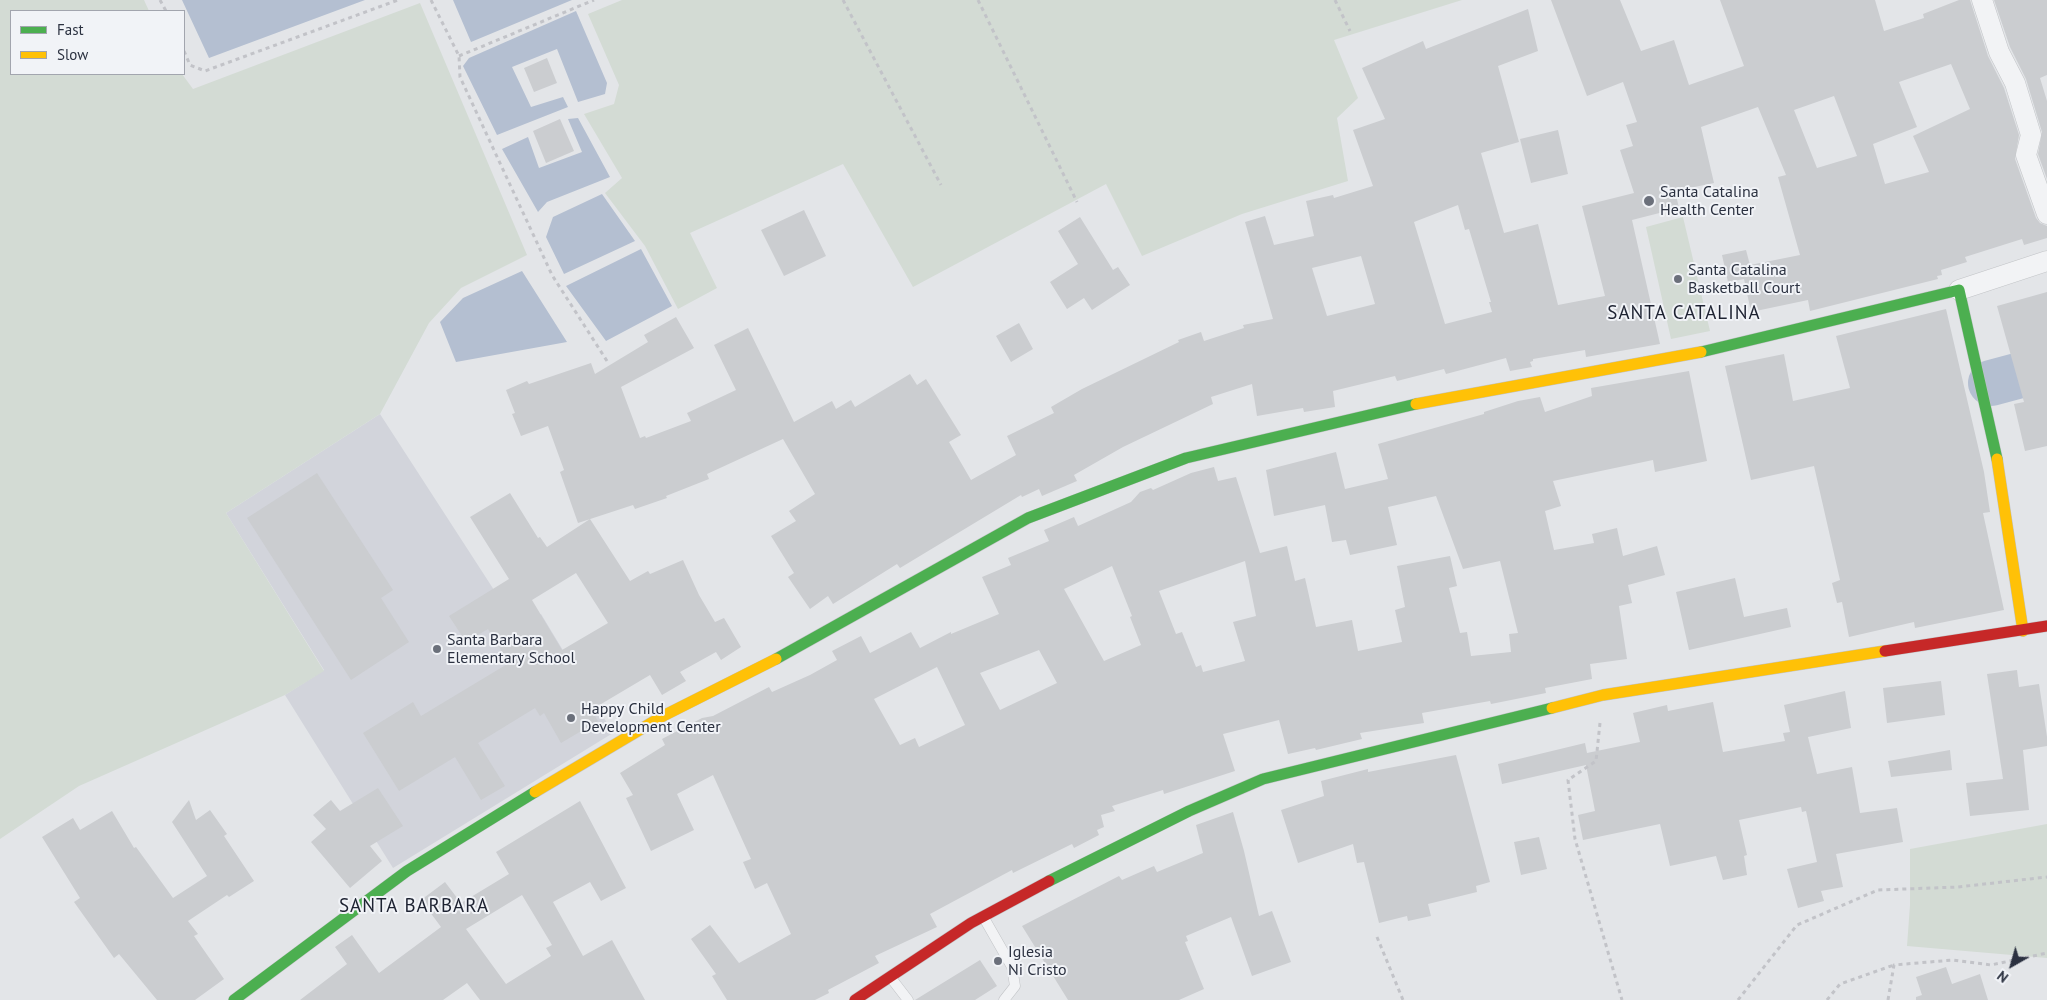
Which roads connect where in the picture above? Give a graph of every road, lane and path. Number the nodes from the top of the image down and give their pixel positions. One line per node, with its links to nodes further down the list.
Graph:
1 (398, 0): 9 (path)
2 (431, 0): 10 (path)
3 (594, 0): 10 (path)
4 (843, 0): 11 (path)
5 (978, 0): 12 (path)
6 (1335, 0): 8 (path)
7 (1982, 0): 13 (street)
8 (1350, 31)
9 (185, 53)
10 (459, 56): 16 (path)
11 (941, 186)
12 (1077, 202)
13 (2047, 214)
14 (2047, 261): 15 (street)
15 (1959, 290): 18 (street); 26 (street)
16 (607, 361)
17 (2047, 626): 18 (street)
18 (2023, 631): 19 (street)
19 (1602, 696): 21 (street); 31 (path)
20 (2047, 876): 32 (path)
21 (983, 916): 25 (street); 29 (lane)
22 (1377, 937): 30 (path)
23 (2047, 953): 24 (path)
24 (1894, 965): 33 (path); 34 (path)
25 (890, 977): 27 (street); 28 (lane)
26 (234, 1000)
27 (856, 1000)
28 (908, 1000)
29 (1004, 1000)
30 (1403, 1000)
31 (1622, 1000)
32 (1738, 1000)
33 (1828, 1000)
34 (1888, 1000)

